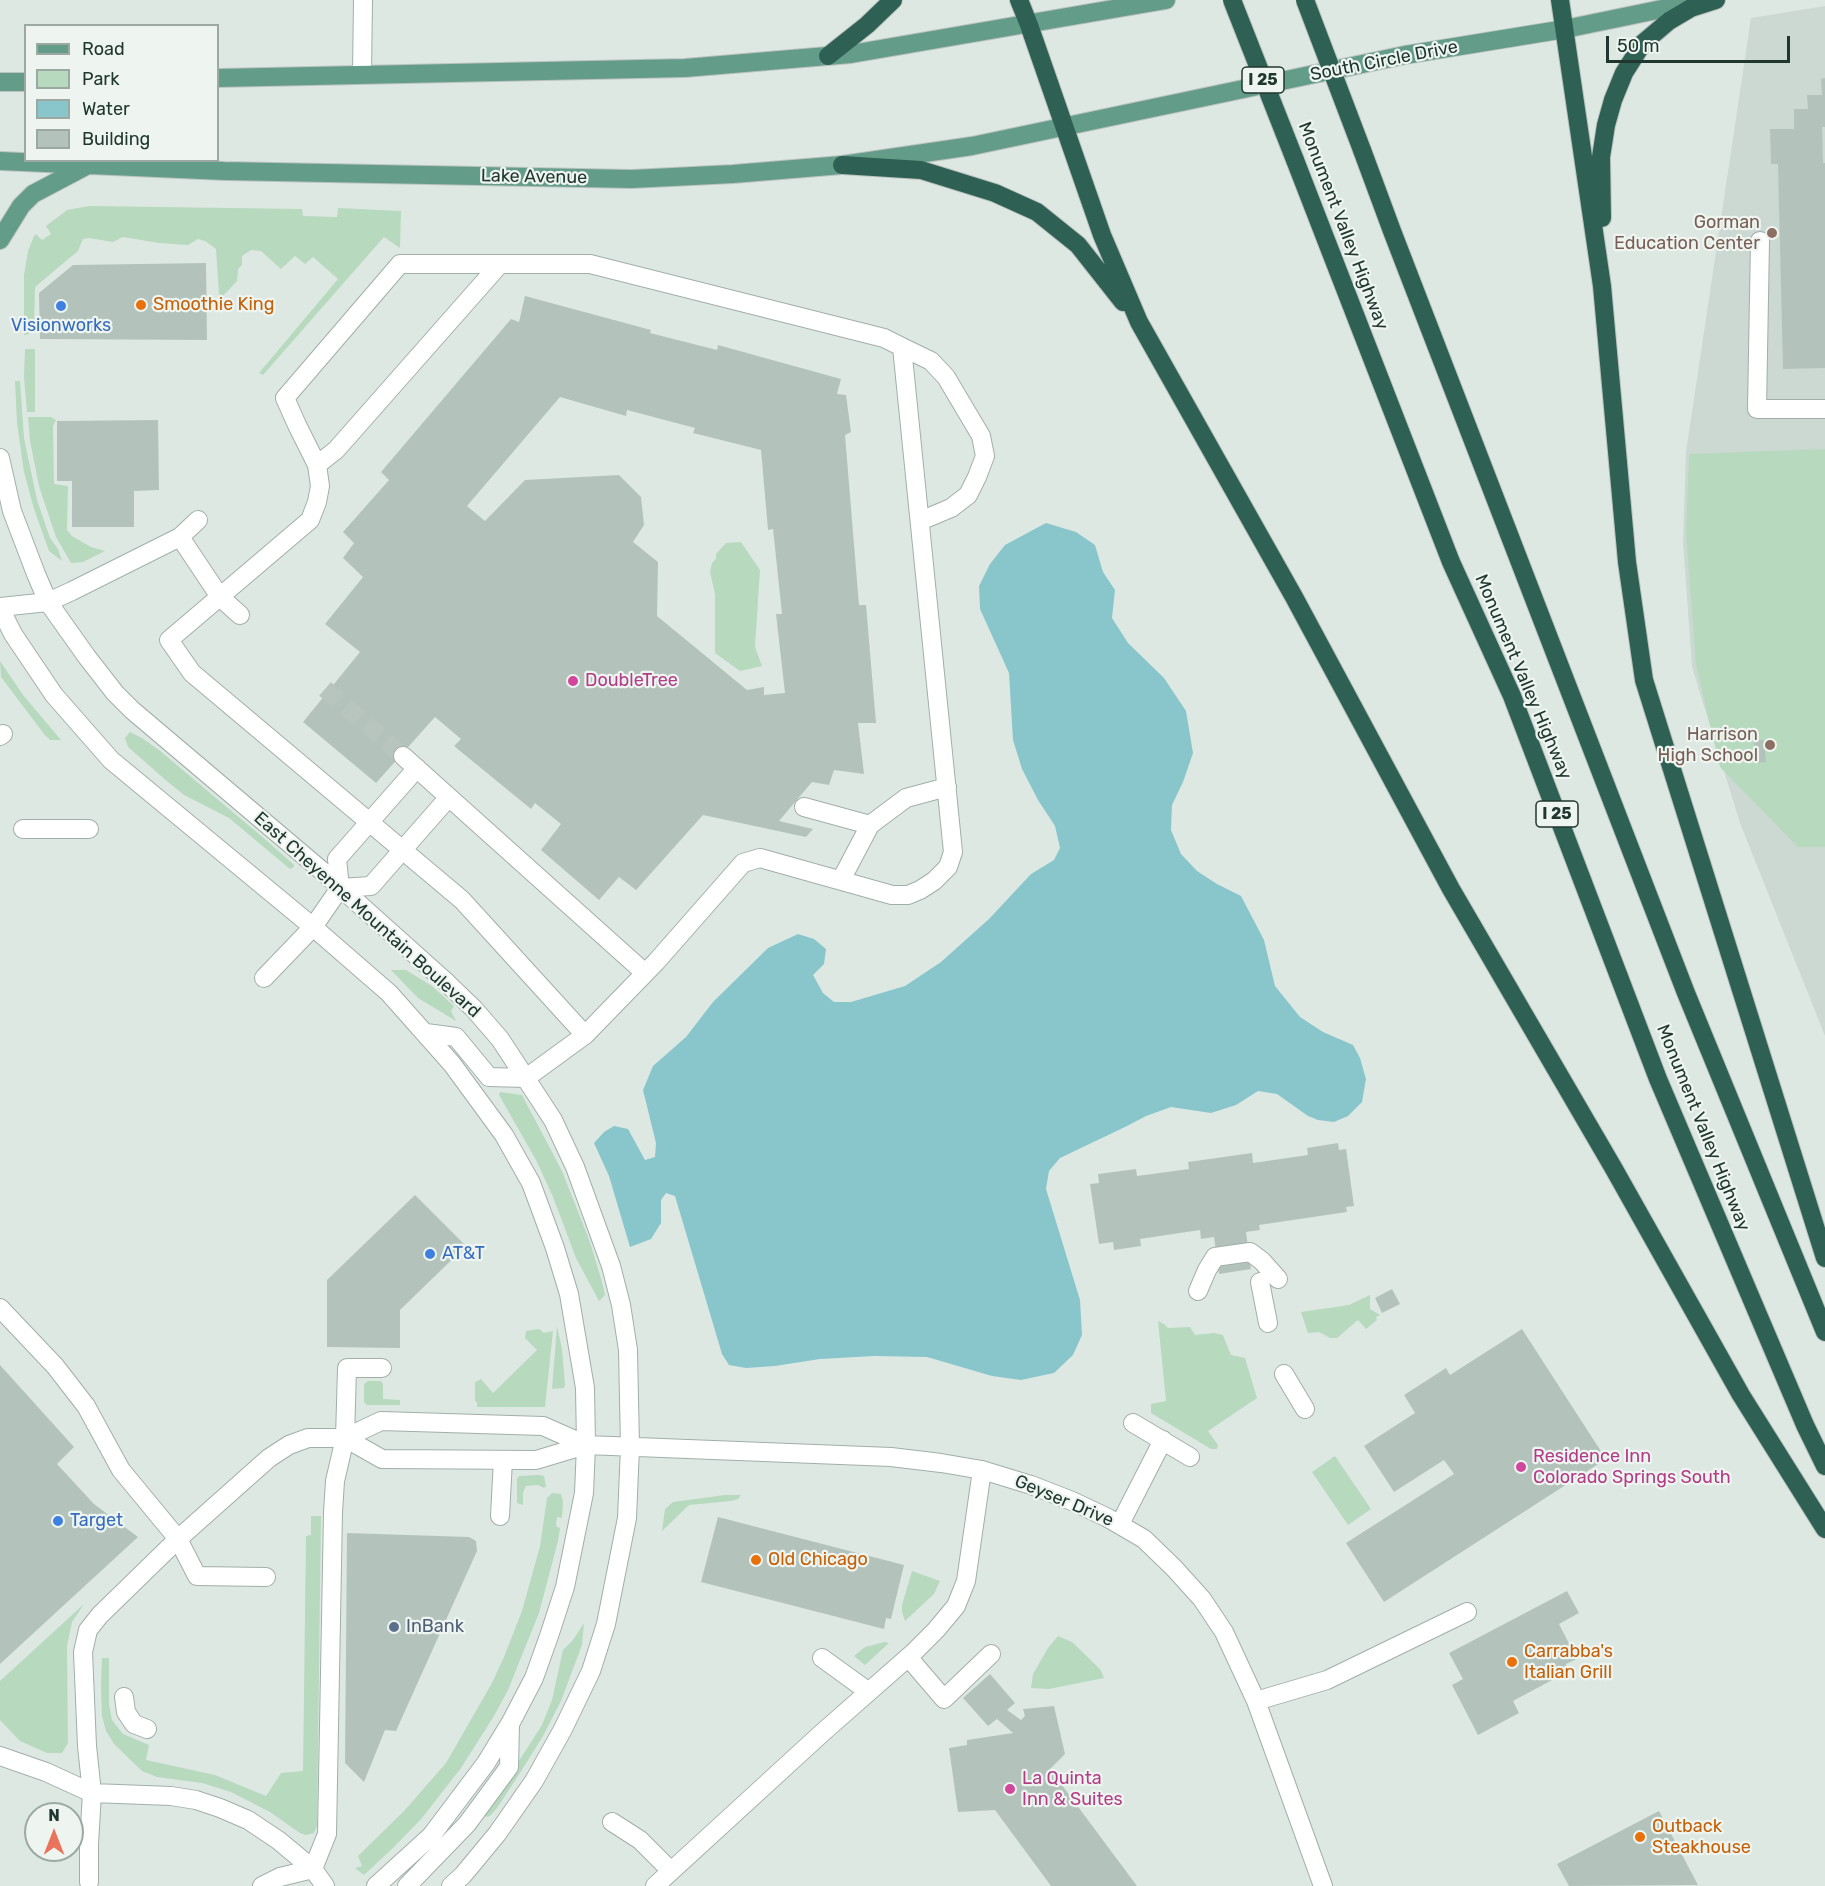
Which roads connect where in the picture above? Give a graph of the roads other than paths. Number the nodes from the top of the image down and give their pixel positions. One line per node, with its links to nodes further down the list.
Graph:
1 (363, 0): 13 (street)
2 (893, 0): 12 (highway)
3 (1019, 0): 10 (highway)
4 (1166, 0): 10 (main road)
5 (1232, 0): 70 (highway, Monument Valley Highway / I 25, bridge)
6 (1305, 0): 59 (highway, Monument Valley Highway, bridge)
7 (1560, 0): 11 (highway)
8 (1703, 0): 11 (main road, South Circle Drive)
9 (1716, 0): 26 (highway)
10 (1029, 25): 12 (main road); 17 (highway)
11 (1565, 29): 17 (main road, South Circle Drive); 26 (highway)
12 (828, 56): 13 (main road)
13 (362, 74): 14 (main road)
14 (219, 78)
15 (0, 82): 16 (main road)
16 (24, 82)
17 (1065, 127): 22 (main road, Lake Avenue); 27 (highway)
18 (0, 160): 19 (main road, Lake Avenue)
19 (24, 161)
20 (45, 162): 21 (main road, Lake Avenue)
21 (90, 164): 22 (main road, Lake Avenue); 23 (main road)
22 (842, 165): 27 (highway)
23 (0, 240)
24 (1760, 241): 29 (street)
25 (500, 264): 28 (street); 31 (street); 31 (street)
26 (1602, 286): 55 (highway)
27 (1139, 322): 74 (highway)
28 (903, 347): 33 (street); 33 (street)
29 (1825, 409)
30 (0, 458): 36 (street, East Cheyenne Mountain Boulevard)
31 (316, 465): 35 (street)
32 (198, 520): 34 (street)
33 (920, 521): 39 (street)
34 (180, 537): 35 (street); 36 (street)
35 (220, 597): 38 (street); 42 (street)
36 (48, 602): 37 (street); 48 (street, East Cheyenne Mountain Boulevard)
37 (0, 607): 49 (street)
38 (240, 615)
39 (947, 787): 43 (street); 47 (street)
40 (449, 797): 42 (street); 46 (street); 50 (street)
41 (804, 807): 43 (street)
42 (369, 823): 46 (street); 48 (street)
43 (870, 825): 47 (street)
44 (23, 829): 45 (street)
45 (89, 829)
46 (402, 850): 48 (street); 53 (street)
47 (841, 880): 50 (street)
48 (340, 888): 49 (street); 54 (street, East Cheyenne Mountain Boulevard)
49 (313, 927): 51 (street); 52 (street)
50 (645, 973): 53 (street)
51 (264, 978)
52 (426, 1033): 54 (street); 66 (street)
53 (585, 1035): 54 (street)
54 (526, 1078): 67 (street, East Cheyenne Mountain Boulevard)
55 (1825, 1258)
56 (1198, 1291): 58 (street)
57 (0, 1308): 75 (street)
58 (1268, 1323)
59 (1825, 1332)
60 (381, 1368): 64 (street)
61 (1284, 1374): 62 (street)
62 (1305, 1409)
63 (1133, 1423): 65 (street)
64 (345, 1438): 66 (street); 69 (street); 75 (street); 89 (street)
65 (1163, 1440): 68 (street); 73 (street)
66 (586, 1445): 67 (street, Geyser Drive); 69 (street); 84 (street)
67 (630, 1447): 71 (street, Geyser Drive); 96 (street, East Cheyenne Mountain Boulevard)
68 (1191, 1457)
69 (503, 1460): 72 (street)
70 (1825, 1466)
71 (982, 1470): 73 (street, Geyser Drive); 80 (street)
72 (500, 1516)
73 (1120, 1524): 83 (street, Geyser Drive)
74 (1825, 1528)
75 (178, 1539): 76 (street); 87 (street)
76 (266, 1577)
77 (1467, 1612): 83 (street)
78 (991, 1654): 80 (street)
79 (822, 1658): 81 (street)
80 (908, 1658): 81 (street)
81 (869, 1692): 90 (street)
82 (124, 1697): 85 (street)
83 (1256, 1701): 98 (street, Geyser Drive)
84 (511, 1722): 94 (street); 95 (street)
85 (147, 1729)
86 (0, 1756): 87 (street)
87 (92, 1793): 89 (street); 91 (street)
88 (612, 1821): 90 (street)
89 (313, 1869): 92 (street); 93 (street)
90 (671, 1871): 97 (street)
91 (89, 1882)
92 (262, 1886)
93 (325, 1886)
94 (376, 1886)
95 (407, 1886)
96 (452, 1886)
97 (656, 1886)
98 (1323, 1886)

